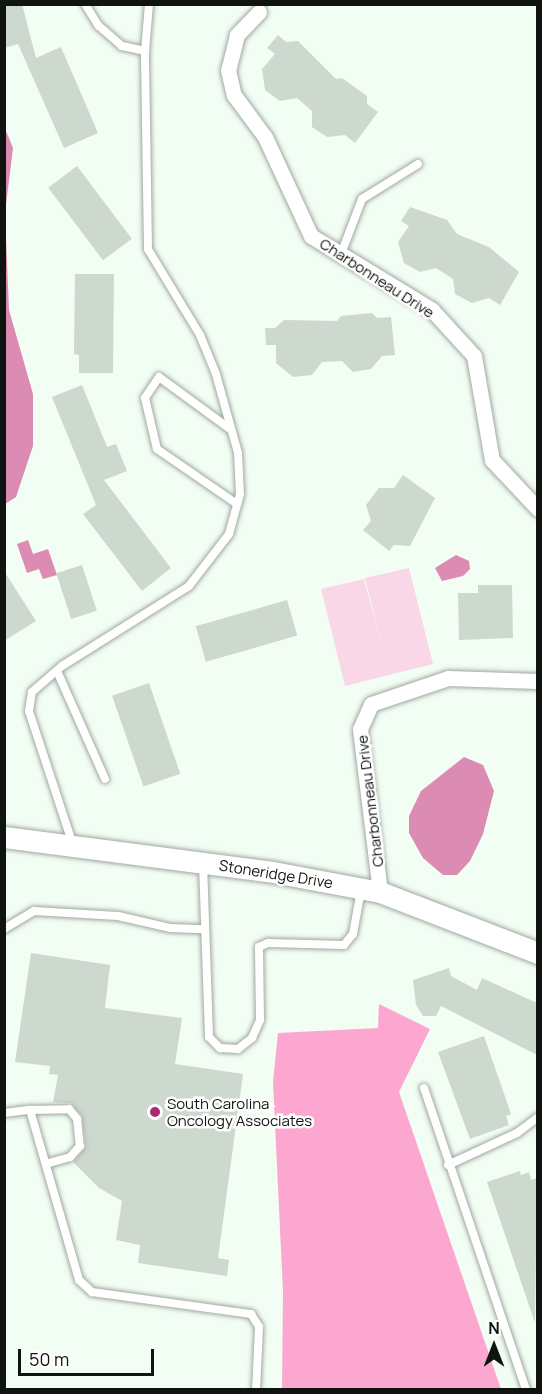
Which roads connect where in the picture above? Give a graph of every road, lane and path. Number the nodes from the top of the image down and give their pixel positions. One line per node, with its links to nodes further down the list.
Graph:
1 (85, 4): 4 (lane)
2 (150, 4): 4 (lane)
3 (259, 12): 6 (street, Charbonneau Drive)
4 (145, 51): 7 (lane)
5 (418, 164): 6 (lane)
6 (341, 254): 9 (street, Charbonneau Drive)
7 (230, 429): 8 (lane); 8 (lane)
8 (237, 504): 10 (lane)
9 (537, 509)
10 (57, 671): 12 (lane); 14 (lane)
11 (536, 684): 16 (street, Charbonneau Drive)
12 (105, 779)
13 (4, 837): 14 (street, Stoneridge Drive)
14 (73, 846): 15 (street, Stoneridge Drive)
15 (203, 863): 16 (street, Stoneridge Drive); 18 (lane)
16 (371, 890): 18 (lane); 19 (street, Stoneridge Drive)
17 (4, 929): 18 (lane)
18 (204, 929)
19 (537, 953)
20 (424, 1088): 25 (lane)
21 (30, 1110): 22 (lane); 24 (lane); 24 (lane)
22 (4, 1113)
23 (537, 1117): 25 (lane)
24 (46, 1164): 26 (lane)
25 (448, 1165): 27 (lane)
26 (256, 1389)
27 (526, 1389)

